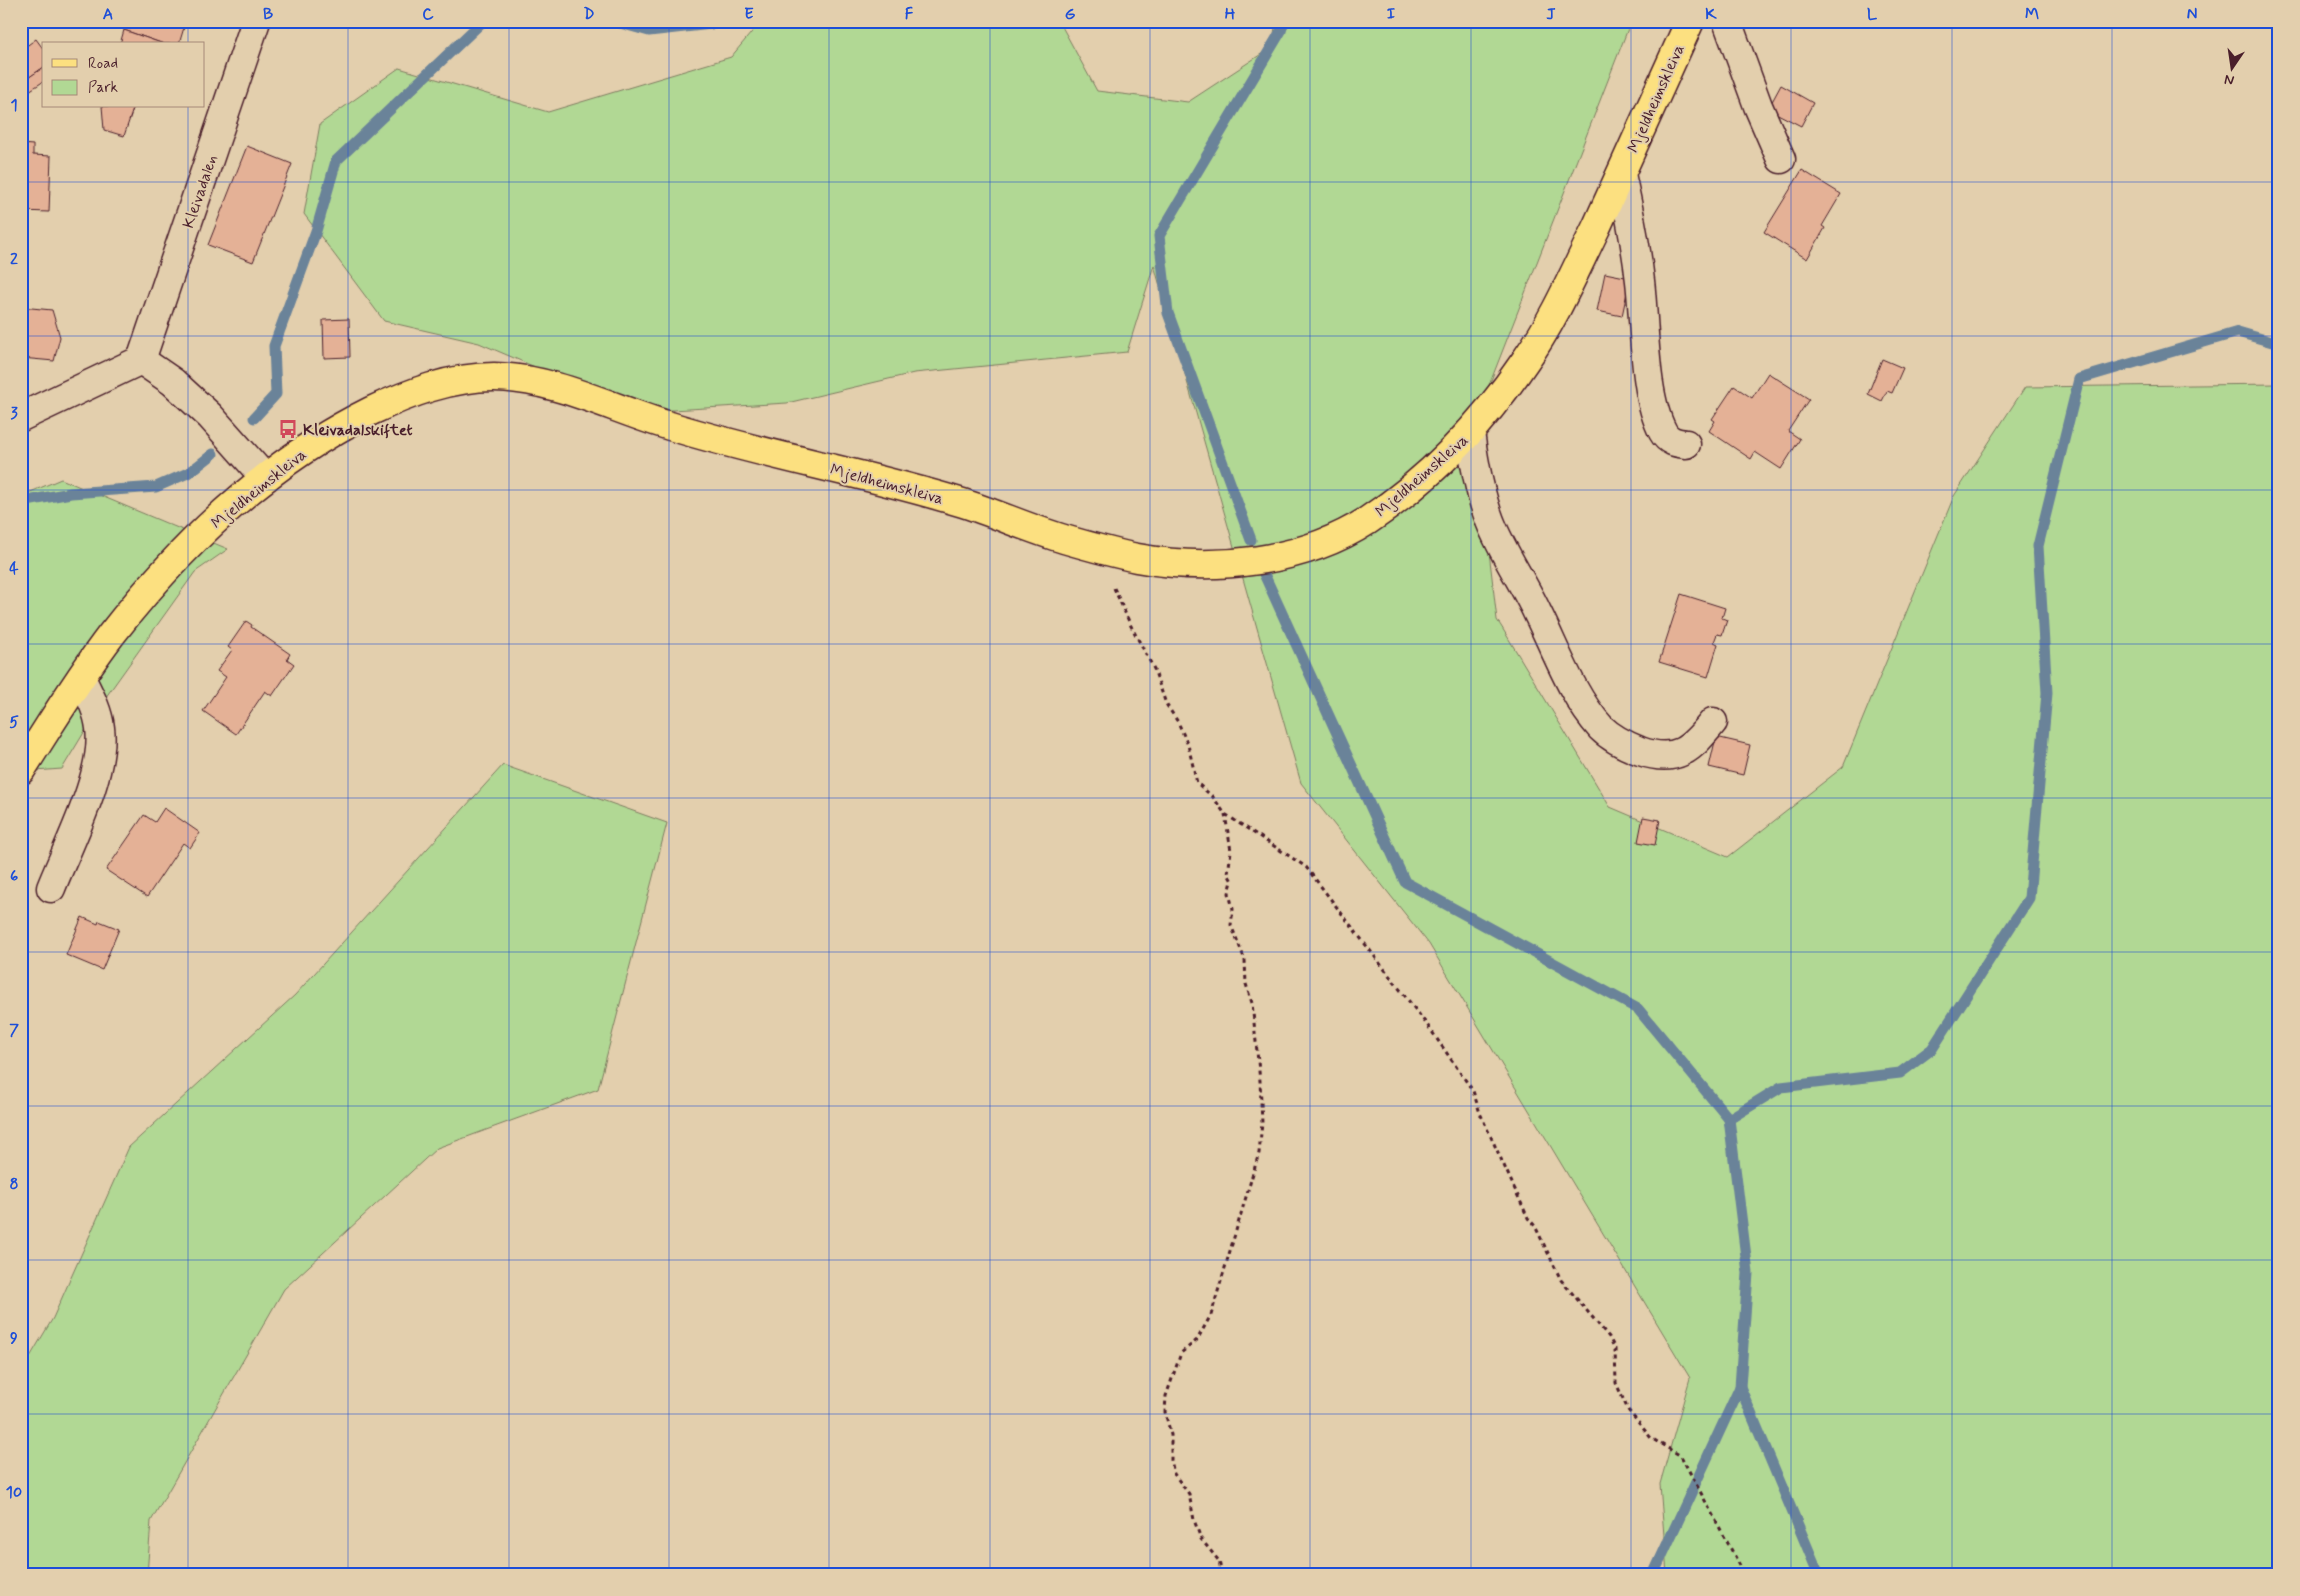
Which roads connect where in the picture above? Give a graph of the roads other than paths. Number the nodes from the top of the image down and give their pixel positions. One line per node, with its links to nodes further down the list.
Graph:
1 (256, 21): 6 (street, Kleivadalen)
2 (1690, 21): 5 (main road, Mjeldheimskleiva)
3 (1727, 21): 4 (street)
4 (1781, 159)
5 (1621, 174): 8 (main road, Mjeldheimskleiva); 9 (street)
6 (141, 360): 7 (street); 10 (street)
7 (21, 417)
8 (1470, 432): 10 (main road, Mjeldheimskleiva); 12 (street)
9 (1686, 444)
10 (265, 478): 11 (main road, Mjeldheimskleiva)
11 (81, 678): 13 (main road, Mjeldheimskleiva); 14 (street)
12 (1713, 722)
13 (21, 770)
14 (51, 888)

